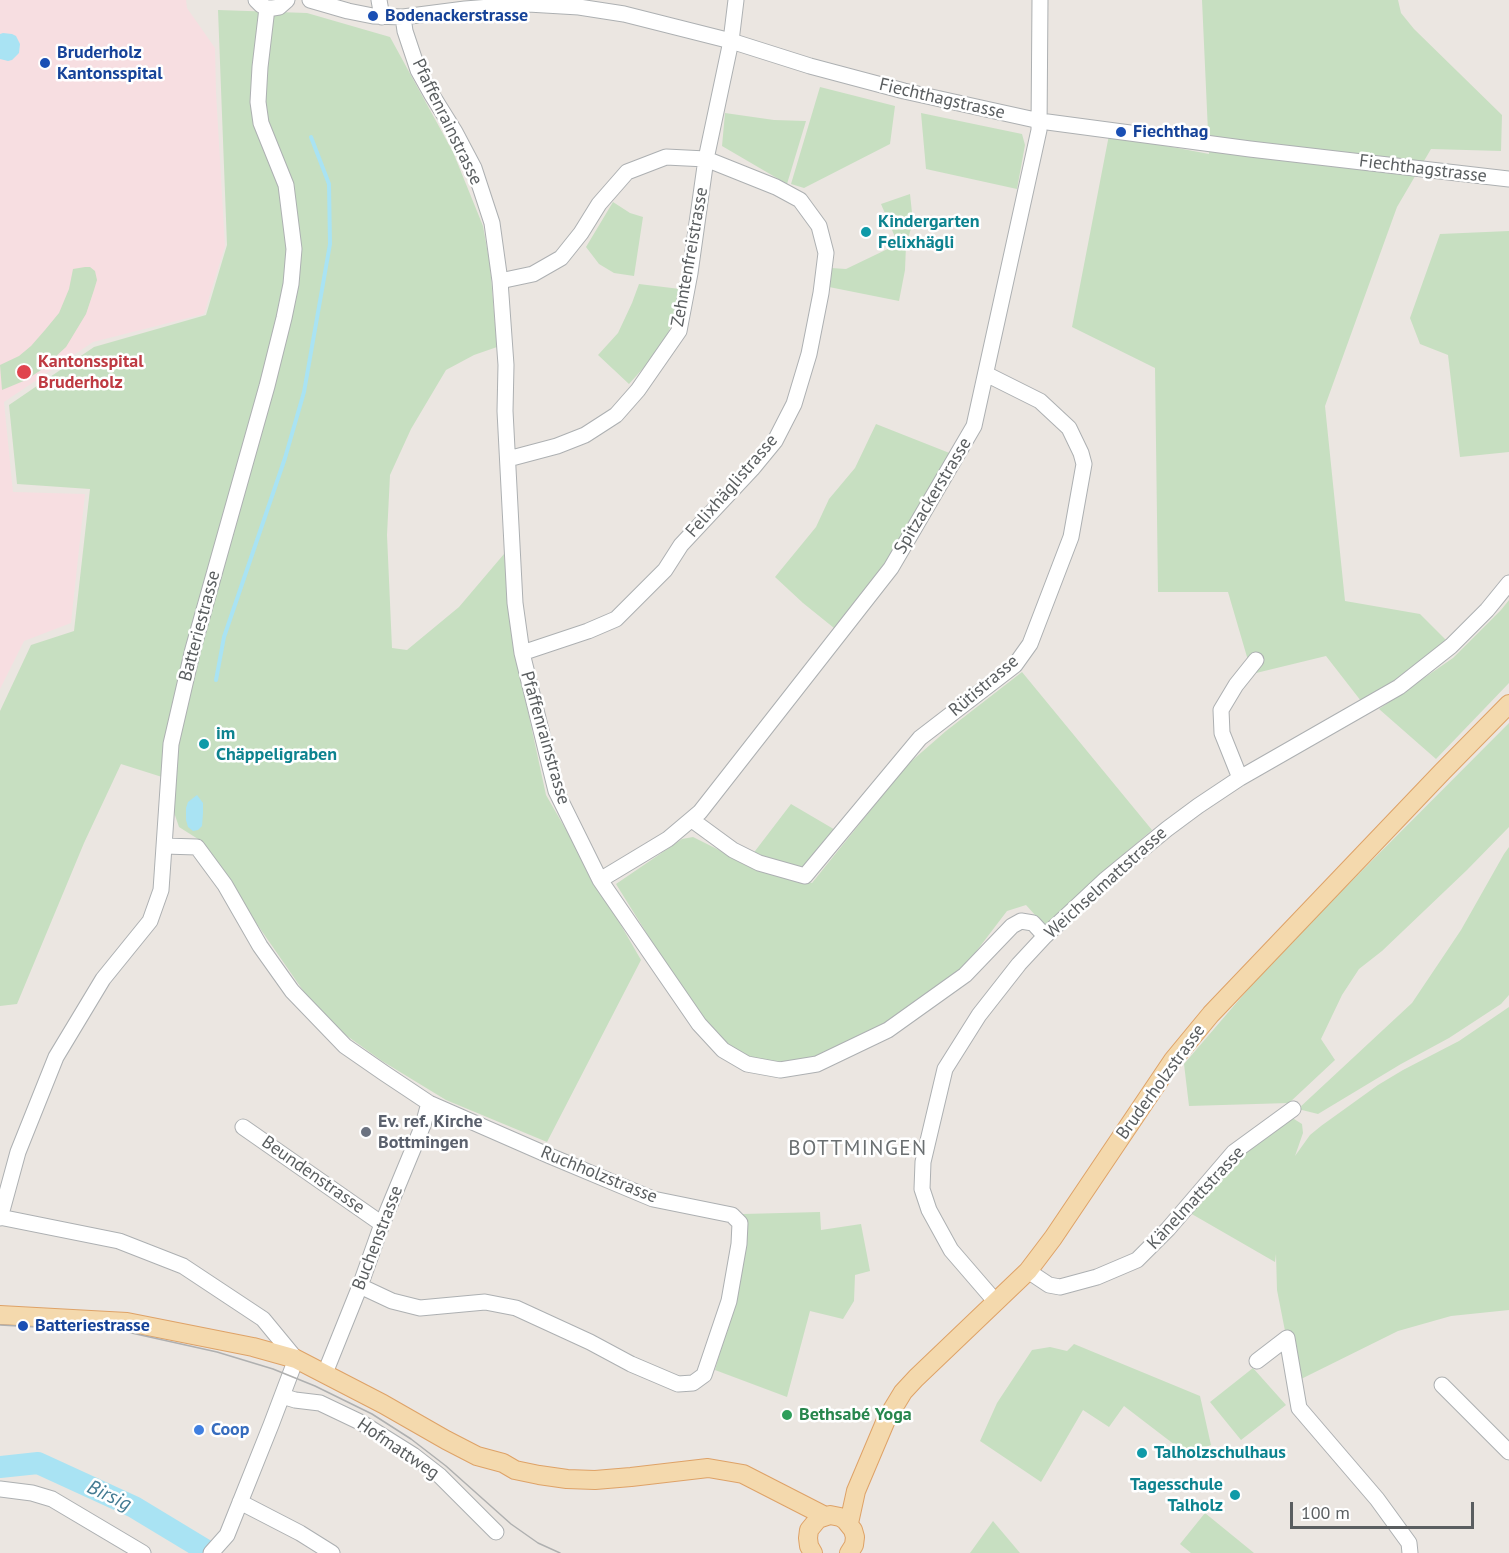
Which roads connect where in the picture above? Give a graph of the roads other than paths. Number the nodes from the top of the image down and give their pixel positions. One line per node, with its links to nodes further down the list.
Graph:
1 (287, 0): 6 (street)
2 (310, 0): 8 (street, Fiechthagstrasse)
3 (379, 0): 8 (street)
4 (735, 0): 10 (street, Zehntenfreistrasse)
5 (1040, 0): 11 (street, Spitzackerstrasse)
6 (261, 4): 23 (street, Batteriestrasse)
7 (464, 4): 9 (street, Fiechthagstrasse); 10 (street, Fiechthagstrasse)
8 (382, 16): 9 (street, Fiechthagstrasse)
9 (404, 17): 14 (street, Pfaffenrainstrasse)
10 (731, 41): 11 (street, Fiechthagstrasse); 12 (street, Zehntenfreistrasse)
11 (1040, 121): 13 (street, Fiechthagstrasse); 15 (street, Spitzackerstrasse)
12 (706, 159): 14 (street, Felixhäglistrasse); 16 (street, Zehntenfreistrasse); 18 (street, Felixhäglistrasse)
13 (1502, 178)
14 (500, 281): 16 (street, Pfaffenrainstrasse)
15 (986, 375): 22 (street, Spitzackerstrasse); 22 (street, Rütistrasse)
16 (508, 459): 18 (street, Pfaffenrainstrasse)
17 (1509, 583): 21 (street, Weichselmattstrasse)
18 (522, 653): 24 (street, Pfaffenrainstrasse)
19 (1256, 660): 21 (street)
20 (1509, 705): 31 (main road, Bruderholzstrasse)
21 (1240, 778): 25 (street, Weichselmattstrasse)
22 (692, 820): 24 (street, Spitzackerstrasse)
23 (164, 846): 26 (street, Ruchholzstrasse); 29 (street, Batteriestrasse)
24 (600, 880): 25 (street, Pfaffenrainstrasse)
25 (1045, 936): 33 (street, Weichselmattstrasse)
26 (429, 1103): 30 (street, Buchenstrasse); 32 (street, Ruchholzstrasse)
27 (1293, 1109): 31 (street, Känelmattstrasse)
28 (243, 1127): 30 (street, Beundenstrasse)
29 (0, 1218): 35 (street)
30 (382, 1224): 32 (street, Buchenstrasse)
31 (1028, 1271): 33 (main road, Bruderholzstrasse)
32 (360, 1286): 37 (street, Buchenstrasse)
33 (995, 1301): 44 (main road, Bruderholzstrasse)
34 (0, 1315): 35 (main road)
35 (296, 1359): 37 (main road); 39 (street)
36 (1257, 1361): 51 (street)
37 (325, 1373): 41 (main road)
38 (1442, 1385): 40 (street)
39 (282, 1396): 43 (street); 45 (street, Hofmattweg)
40 (1509, 1452)
41 (762, 1483): 44 (main road); 46 (main road)
42 (0, 1489): 49 (street)
43 (240, 1502): 47 (street); 50 (street)
44 (836, 1518): 46 (main road); 48 (main road, Bruderholzstrasse)
45 (496, 1532)
46 (809, 1545)
47 (214, 1550)
48 (851, 1552)
49 (143, 1553)
50 (332, 1553)
51 (1410, 1553)

